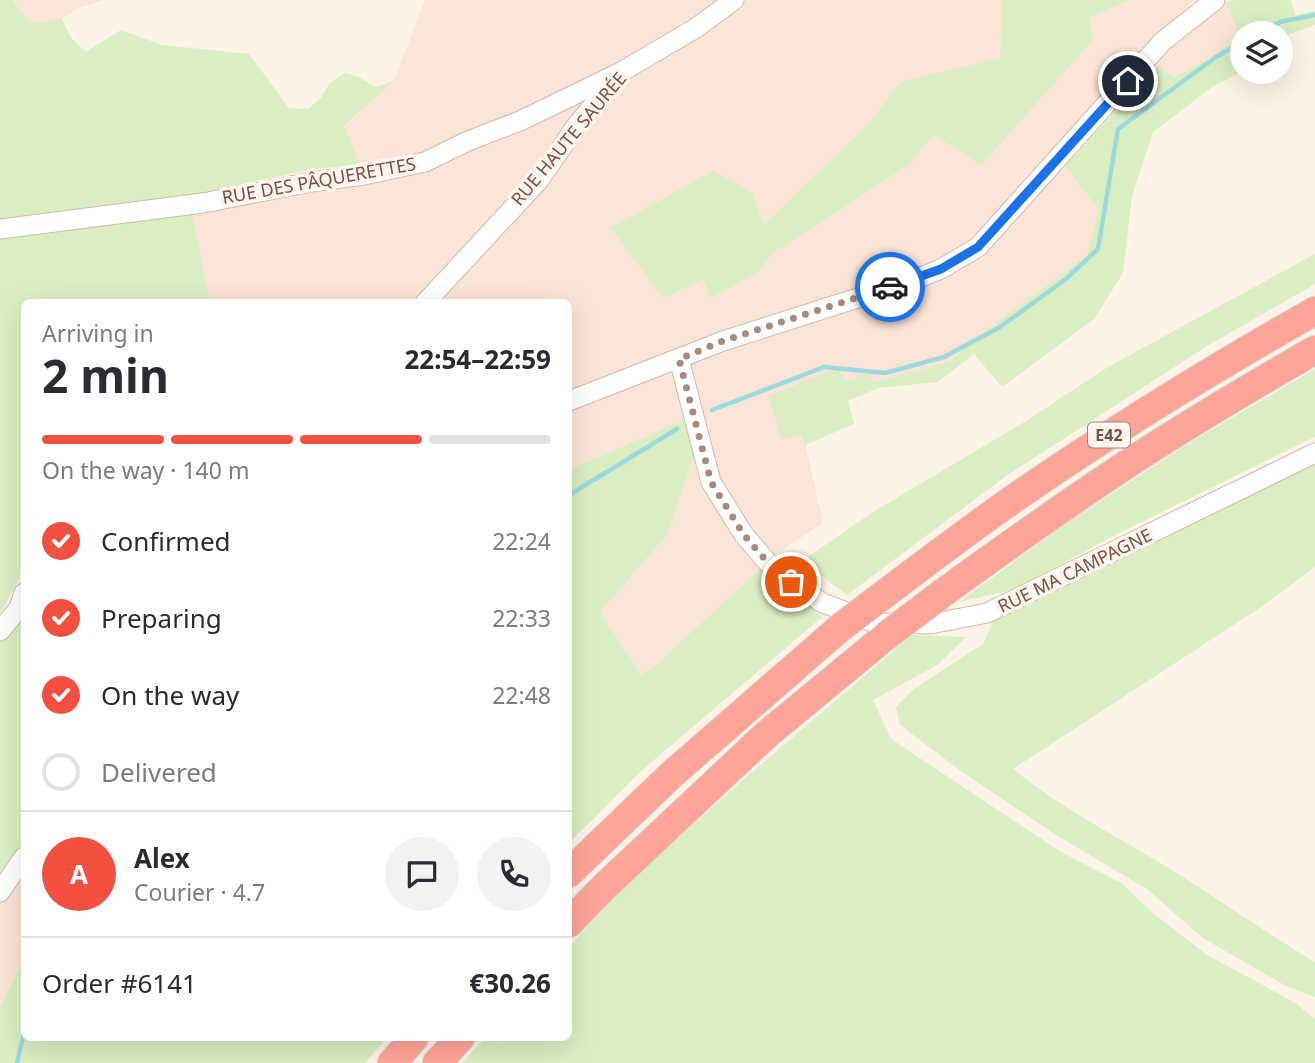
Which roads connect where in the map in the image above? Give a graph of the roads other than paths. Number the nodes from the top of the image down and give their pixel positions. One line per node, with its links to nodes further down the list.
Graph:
1 (734, 0): 3 (street, RUE HAUTE SAURÉE)
2 (1215, 0): 8 (street)
3 (621, 72): 4 (street, RUE DES PÂQUERETTES); 5 (street, RUE HAUTE SAURÉE)
4 (0, 229)
5 (429, 299)
6 (1315, 311): 14 (highway, E42, bridge)
7 (1315, 350): 16 (highway, E42, bridge)
8 (679, 359): 9 (street); 10 (street, RUE MA CAMPAGNE)
9 (572, 400)
10 (1315, 453)
11 (21, 602): 12 (street)
12 (0, 631)
13 (21, 861): 15 (street)
14 (572, 870)
15 (0, 892)
16 (572, 920)
17 (411, 1041): 19 (highway)
18 (457, 1041): 20 (highway)
19 (392, 1063)
20 (437, 1063)

